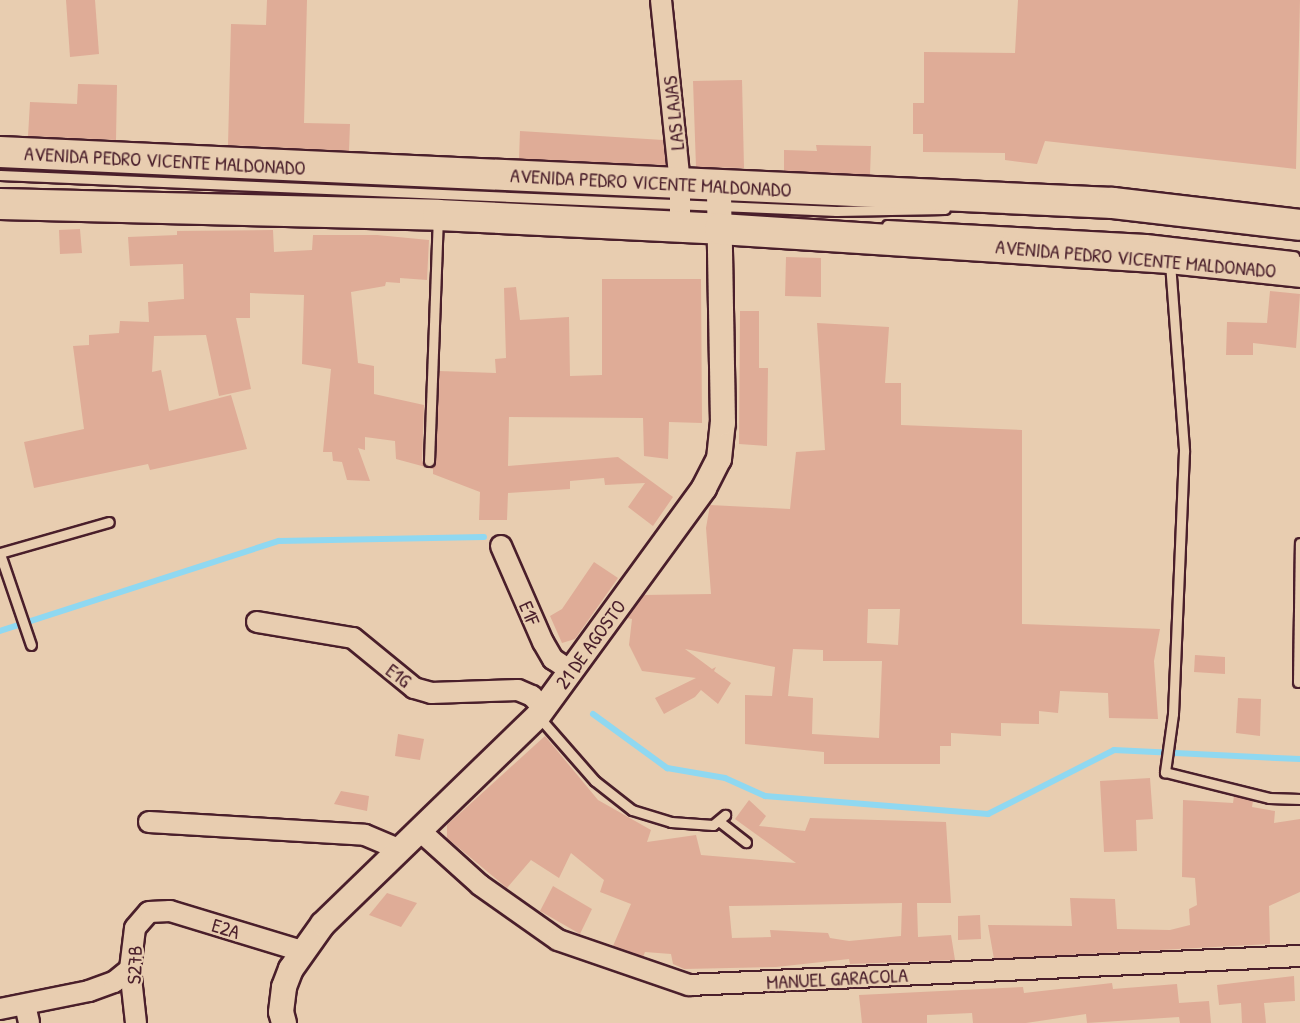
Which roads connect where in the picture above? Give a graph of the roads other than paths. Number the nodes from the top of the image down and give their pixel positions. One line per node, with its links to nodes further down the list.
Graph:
1 (661, 0): 6 (street, LAS LAJAS)
2 (0, 152): 6 (main road, AVENIDA PEDRO VICENTE MALDONADO)
3 (0, 175): 6 (lane)
4 (0, 193): 6 (lane)
5 (0, 204): 9 (main road, AVENIDA PEDRO VICENTE MALDONADO)
6 (680, 208): 8 (main road, AVENIDA PEDRO VICENTE MALDONADO); 8 (main road, AVENIDA PEDRO VICENTE MALDONADO); 9 (main road, AVENIDA PEDRO VICENTE MALDONADO)
7 (958, 208): 8 (lane)
8 (719, 210): 11 (lane); 14 (main road, AVENIDA PEDRO VICENTE MALDONADO); 16 (main road, AVENIDA PEDRO VICENTE MALDONADO); 27 (street, 21 DE AGOSTO)
9 (438, 215): 18 (lane)
10 (1139, 218): 13 (lane)
11 (801, 223)
12 (881, 225): 15 (lane)
13 (1196, 225)
14 (1300, 225)
15 (1300, 257)
16 (1170, 258): 17 (main road, AVENIDA PEDRO VICENTE MALDONADO); 30 (lane)
17 (1300, 272)
18 (429, 461)
19 (109, 522): 22 (lane)
20 (1300, 543): 28 (lane)
21 (501, 546): 27 (street, E1F)
22 (0, 554): 23 (lane)
23 (10, 586): 24 (lane); 26 (lane)
24 (0, 590)
25 (257, 622): 29 (street, E1G)
26 (31, 645)
27 (571, 671): 29 (street, 21 DE AGOSTO)
28 (1298, 682)
29 (541, 713): 32 (street, 21 DE AGOSTO); 33 (lane)
30 (1300, 800)
31 (149, 822): 34 (street)
32 (419, 830): 34 (street, 21 DE AGOSTO); 37 (street, MANUEL GARACOLA)
33 (746, 843)
34 (398, 849): 36 (street, 21 DE AGOSTO)
35 (149, 912): 36 (street, E2A); 38 (street, S27B)
36 (302, 951): 42 (street, 21 DE AGOSTO)
37 (1297, 955)
38 (130, 969): 40 (street); 41 (street, S27B)
39 (0, 1009): 40 (street)
40 (27, 1014)
41 (136, 1023)
42 (284, 1023)

